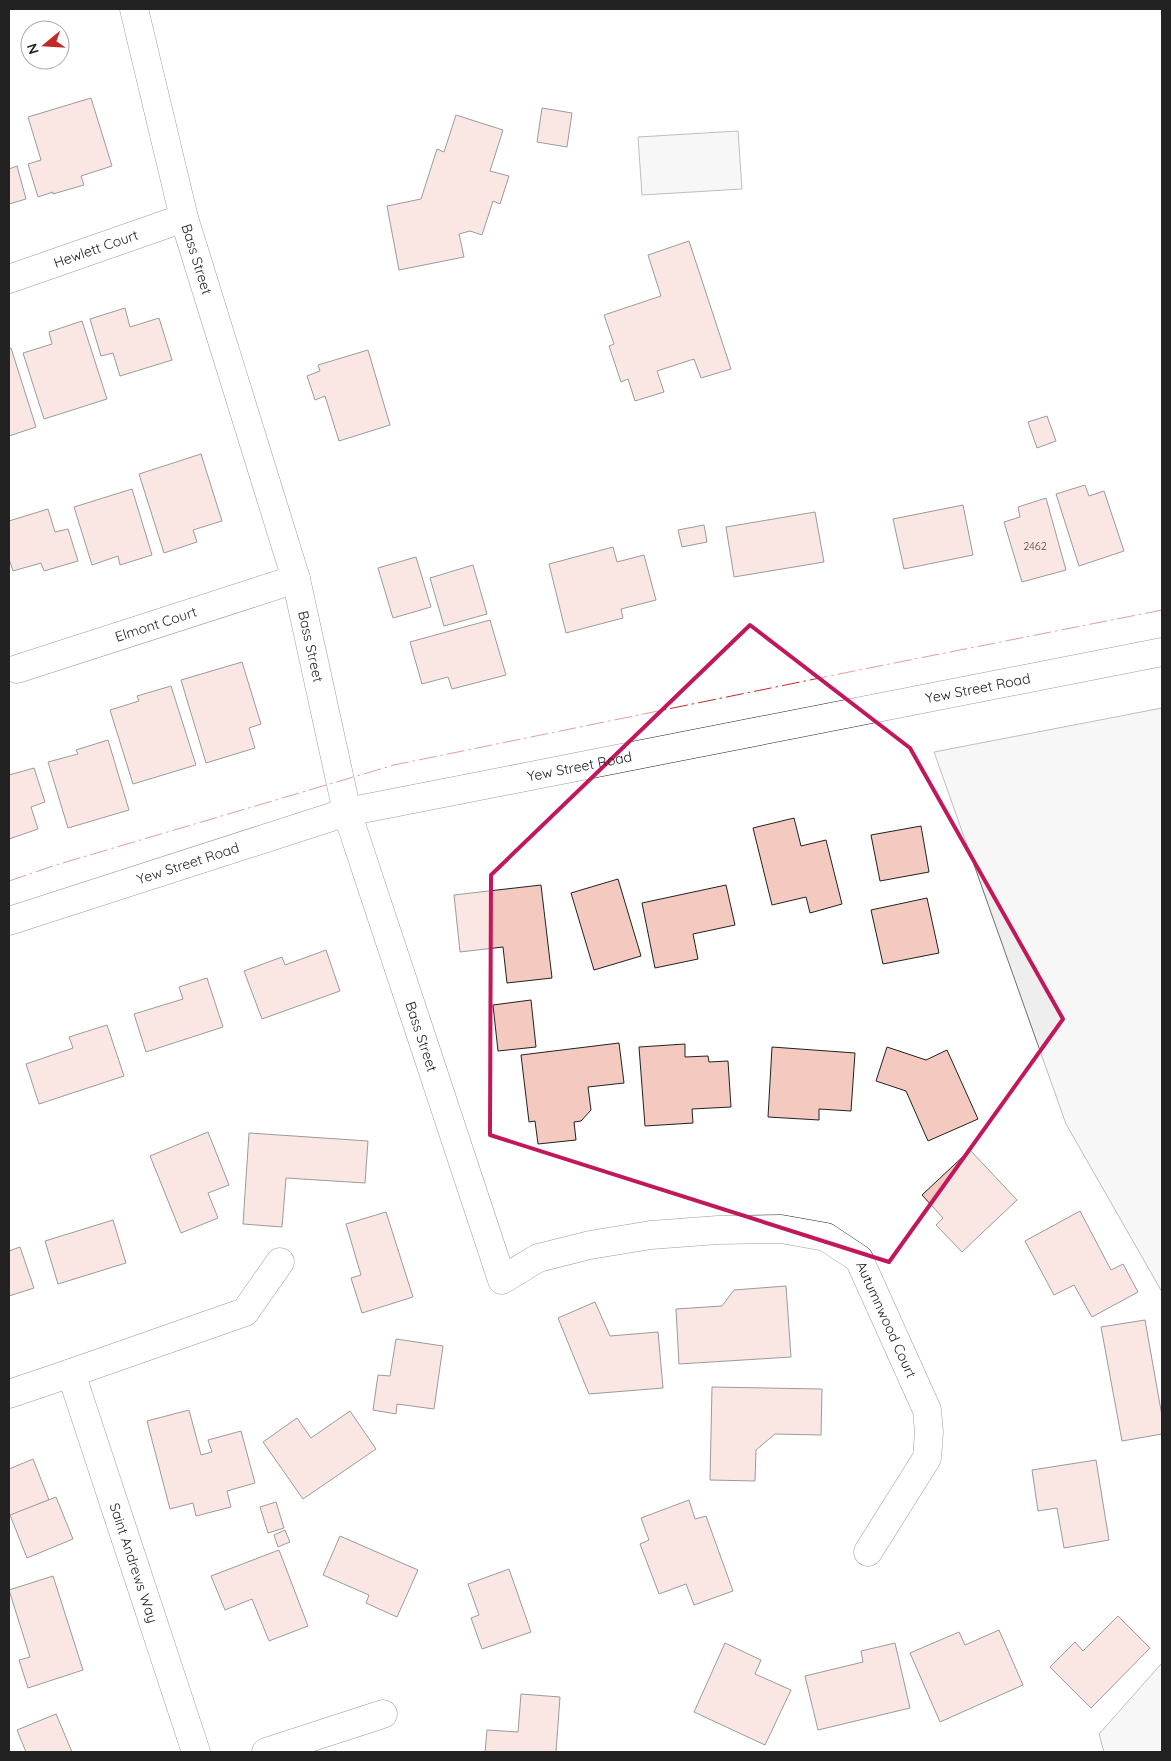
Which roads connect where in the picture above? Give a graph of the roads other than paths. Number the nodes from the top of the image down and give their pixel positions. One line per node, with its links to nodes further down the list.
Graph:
1 (134, 9): 2 (street, Bass Street)
2 (184, 218): 3 (street, Hewlett Court); 4 (street, Bass Street)
3 (9, 279)
4 (296, 579): 6 (street, Elmont Court); 7 (street, Bass Street)
5 (1162, 652): 7 (street, Yew Street Road)
6 (17, 669)
7 (347, 812): 8 (street, Yew Street Road); 10 (street, Bass Street)
8 (9, 921)
9 (280, 1262): 11 (street)
10 (502, 1280): 13 (street, Autumnwood Court)
11 (72, 1373): 12 (street); 15 (street, Saint Andrews Way)
12 (9, 1394)
13 (868, 1552)
14 (383, 1714): 16 (street)
15 (196, 1752)
16 (266, 1752)

